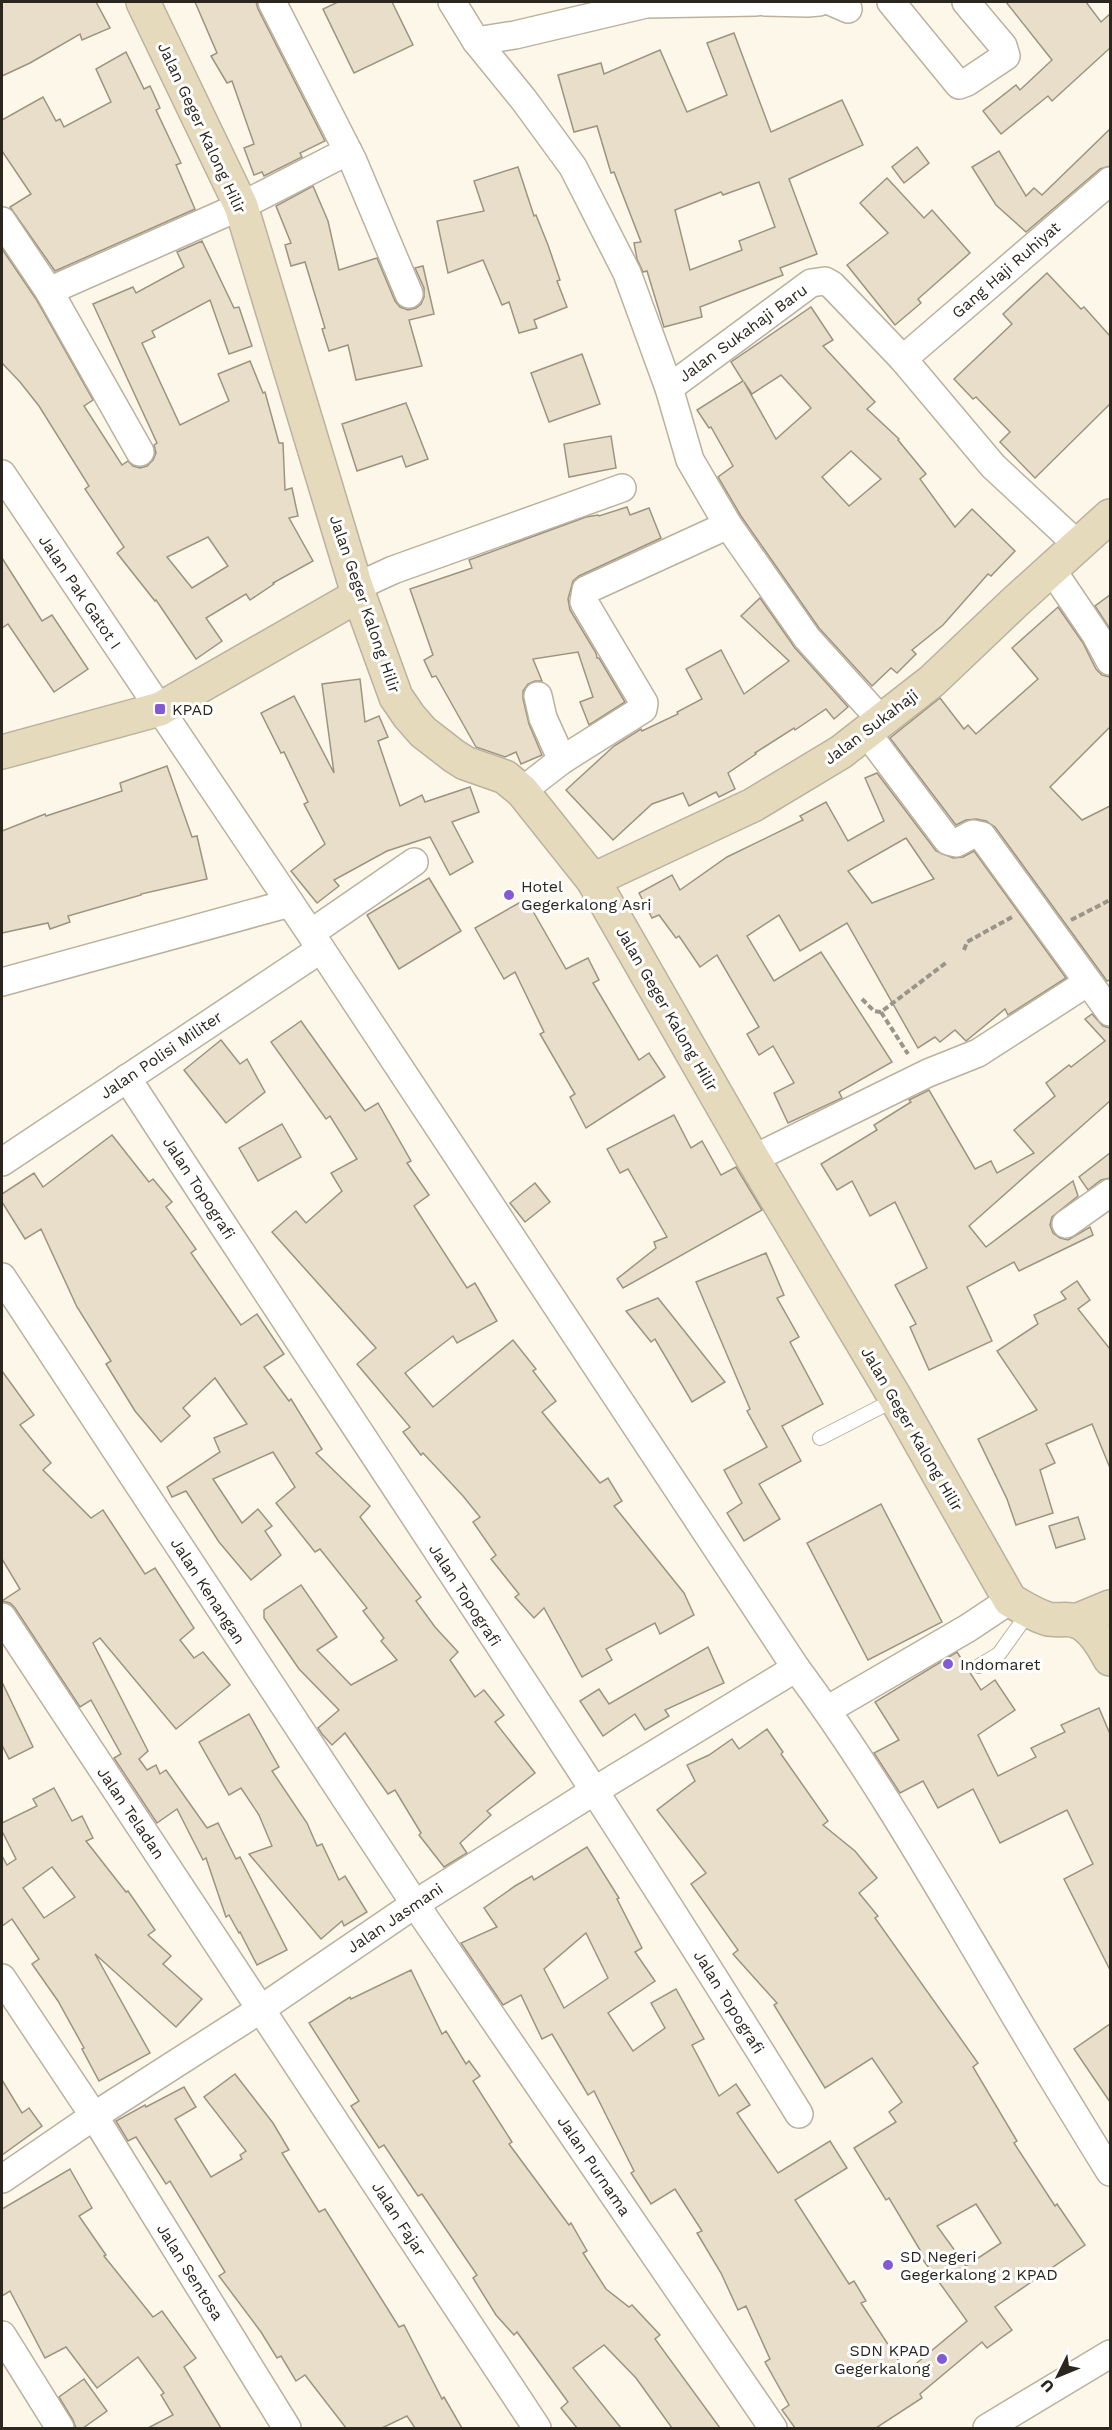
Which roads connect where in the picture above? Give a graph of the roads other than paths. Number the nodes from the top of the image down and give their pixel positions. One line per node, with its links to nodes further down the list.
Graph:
1 (142, 2): 12 (main road, Jalan Geger Kalong Hilir)
2 (273, 2): 10 (street)
3 (452, 2): 9 (street, Jalan Sukahaji Baru)
4 (756, 2): 9 (street)
5 (765, 2): 6 (street)
6 (819, 2)
7 (891, 2): 8 (street)
8 (966, 2)
9 (476, 41): 17 (street, Jalan Sukahaji Baru)
10 (348, 150): 12 (street); 15 (street)
11 (1110, 181): 16 (street, Gang Haji Ruhiyat)
12 (241, 206): 14 (street); 25 (main road, Jalan Geger Kalong Hilir)
13 (2, 221): 14 (street)
14 (49, 291): 18 (street)
15 (409, 294)
16 (903, 359): 17 (street, Jalan Sukahaji Baru); 23 (street, Jalan Sukahaji Baru)
17 (669, 388): 22 (street)
18 (140, 452)
19 (2, 474): 28 (street, Jalan Pak Gatot I)
20 (622, 488): 25 (street)
21 (1110, 516): 23 (main road, Jalan Sukahaji)
22 (728, 525): 29 (street); 31 (street)
23 (1079, 546): 24 (main road, Jalan Sukahaji)
24 (1052, 570): 26 (street); 29 (main road, Jalan Sukahaji)
25 (357, 591): 28 (main road); 32 (main road, Jalan Geger Kalong Hilir)
26 (1110, 661)
27 (538, 696): 31 (street)
28 (160, 709): 30 (main road); 35 (street, Jalan Pak Gatot I)
29 (874, 727): 34 (main road, Jalan Sukahaji); 39 (street)
30 (2, 752)
31 (562, 760): 32 (street)
32 (522, 791): 34 (main road, Jalan Geger Kalong Hilir)
33 (414, 862): 36 (street, Jalan Polisi Militer)
34 (593, 880): 41 (main road, Jalan Geger Kalong Hilir)
35 (290, 903): 36 (street, Jalan Pak Gatot I); 37 (street)
36 (316, 941): 40 (street, Jalan Polisi Militer); 55 (street, Jalan Pak Gatot I)
37 (2, 982)
38 (1085, 984): 41 (street)
39 (1110, 1012)
40 (127, 1078): 42 (street, Jalan Polisi Militer); 57 (street, Jalan Topografi)
41 (753, 1159): 46 (main road, Jalan Geger Kalong Hilir)
42 (2, 1162)
43 (1110, 1193): 44 (street)
44 (1066, 1224)
45 (2, 1277): 58 (street, Jalan Kenangan)
46 (896, 1399): 47 (lane); 48 (main road, Jalan Geger Kalong Hilir)
47 (820, 1438)
48 (1020, 1606): 52 (main road); 54 (lane); 56 (street)
49 (1110, 1607): 52 (main road)
50 (1110, 1612): 53 (main road)
51 (2, 1617): 60 (street, Jalan Teladan)
52 (1076, 1621): 53 (main road)
53 (1107, 1652)
54 (979, 1666)
55 (796, 1668): 56 (street, Jalan Pak Gatot I); 57 (street, Jalan Jasmani)
56 (827, 1710): 63 (street, Jalan Pak Gatot I)
57 (594, 1791): 58 (street, Jalan Jasmani); 61 (street, Jalan Topografi)
58 (415, 1904): 60 (street, Jalan Jasmani); 70 (street, Jalan Purnama)
59 (2, 1978): 62 (street, Jalan Sentosa)
60 (261, 2009): 62 (street, Jalan Jasmani); 69 (street, Jalan Fajar)
61 (799, 2114)
62 (94, 2116): 64 (street, Jalan Jasmani); 68 (street, Jalan Sentosa)
63 (1110, 2172)
64 (2, 2179)
65 (2, 2335): 67 (street)
66 (1110, 2354): 71 (street)
67 (60, 2428)
68 (286, 2428)
69 (537, 2428)
70 (773, 2428)
71 (987, 2428)

